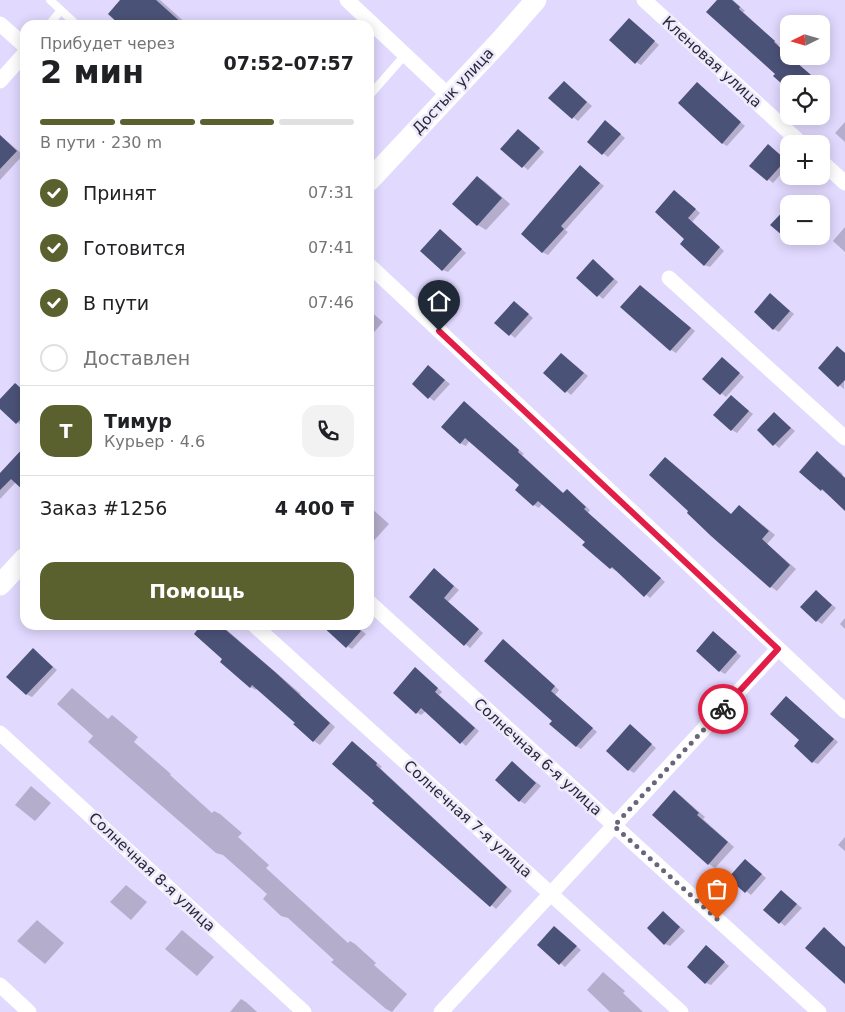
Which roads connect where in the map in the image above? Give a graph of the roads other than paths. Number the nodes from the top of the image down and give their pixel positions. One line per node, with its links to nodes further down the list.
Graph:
1 (50, 0): 5 (lane)
2 (347, 0): 8 (street)
3 (536, 0): 16 (street, Достык улица)
4 (644, 0): 17 (street, Кленовая улица)
5 (61, 10): 6 (lane); 7 (lane)
6 (53, 20)
7 (72, 20)
8 (368, 20)
9 (0, 24): 11 (street)
10 (374, 26): 12 (street)
11 (20, 42)
12 (405, 55): 15 (lane); 16 (street)
13 (20, 59): 14 (street)
14 (0, 81)
15 (374, 90)
16 (448, 95): 19 (street, Достык улица)
17 (792, 135)
18 (830, 169): 20 (street)
19 (374, 176)
20 (845, 183)
21 (374, 270): 28 (street)
22 (669, 278): 23 (street)
23 (845, 438)
24 (20, 563): 25 (street)
25 (0, 585)
26 (374, 607): 31 (street, Солнечная 6-я улица)
27 (260, 630): 32 (street, Солнечная 7-я улица)
28 (778, 649): 29 (street); 31 (street)
29 (845, 711)
30 (0, 733): 35 (street, Солнечная 8-я улица)
31 (614, 826): 32 (street); 38 (street, Солнечная 6-я улица)
32 (551, 894): 36 (street); 37 (street, Солнечная 7-я улица)
33 (0, 985): 34 (street)
34 (29, 1012)
35 (304, 1012)
36 (441, 1012)
37 (681, 1012)
38 (819, 1012)

